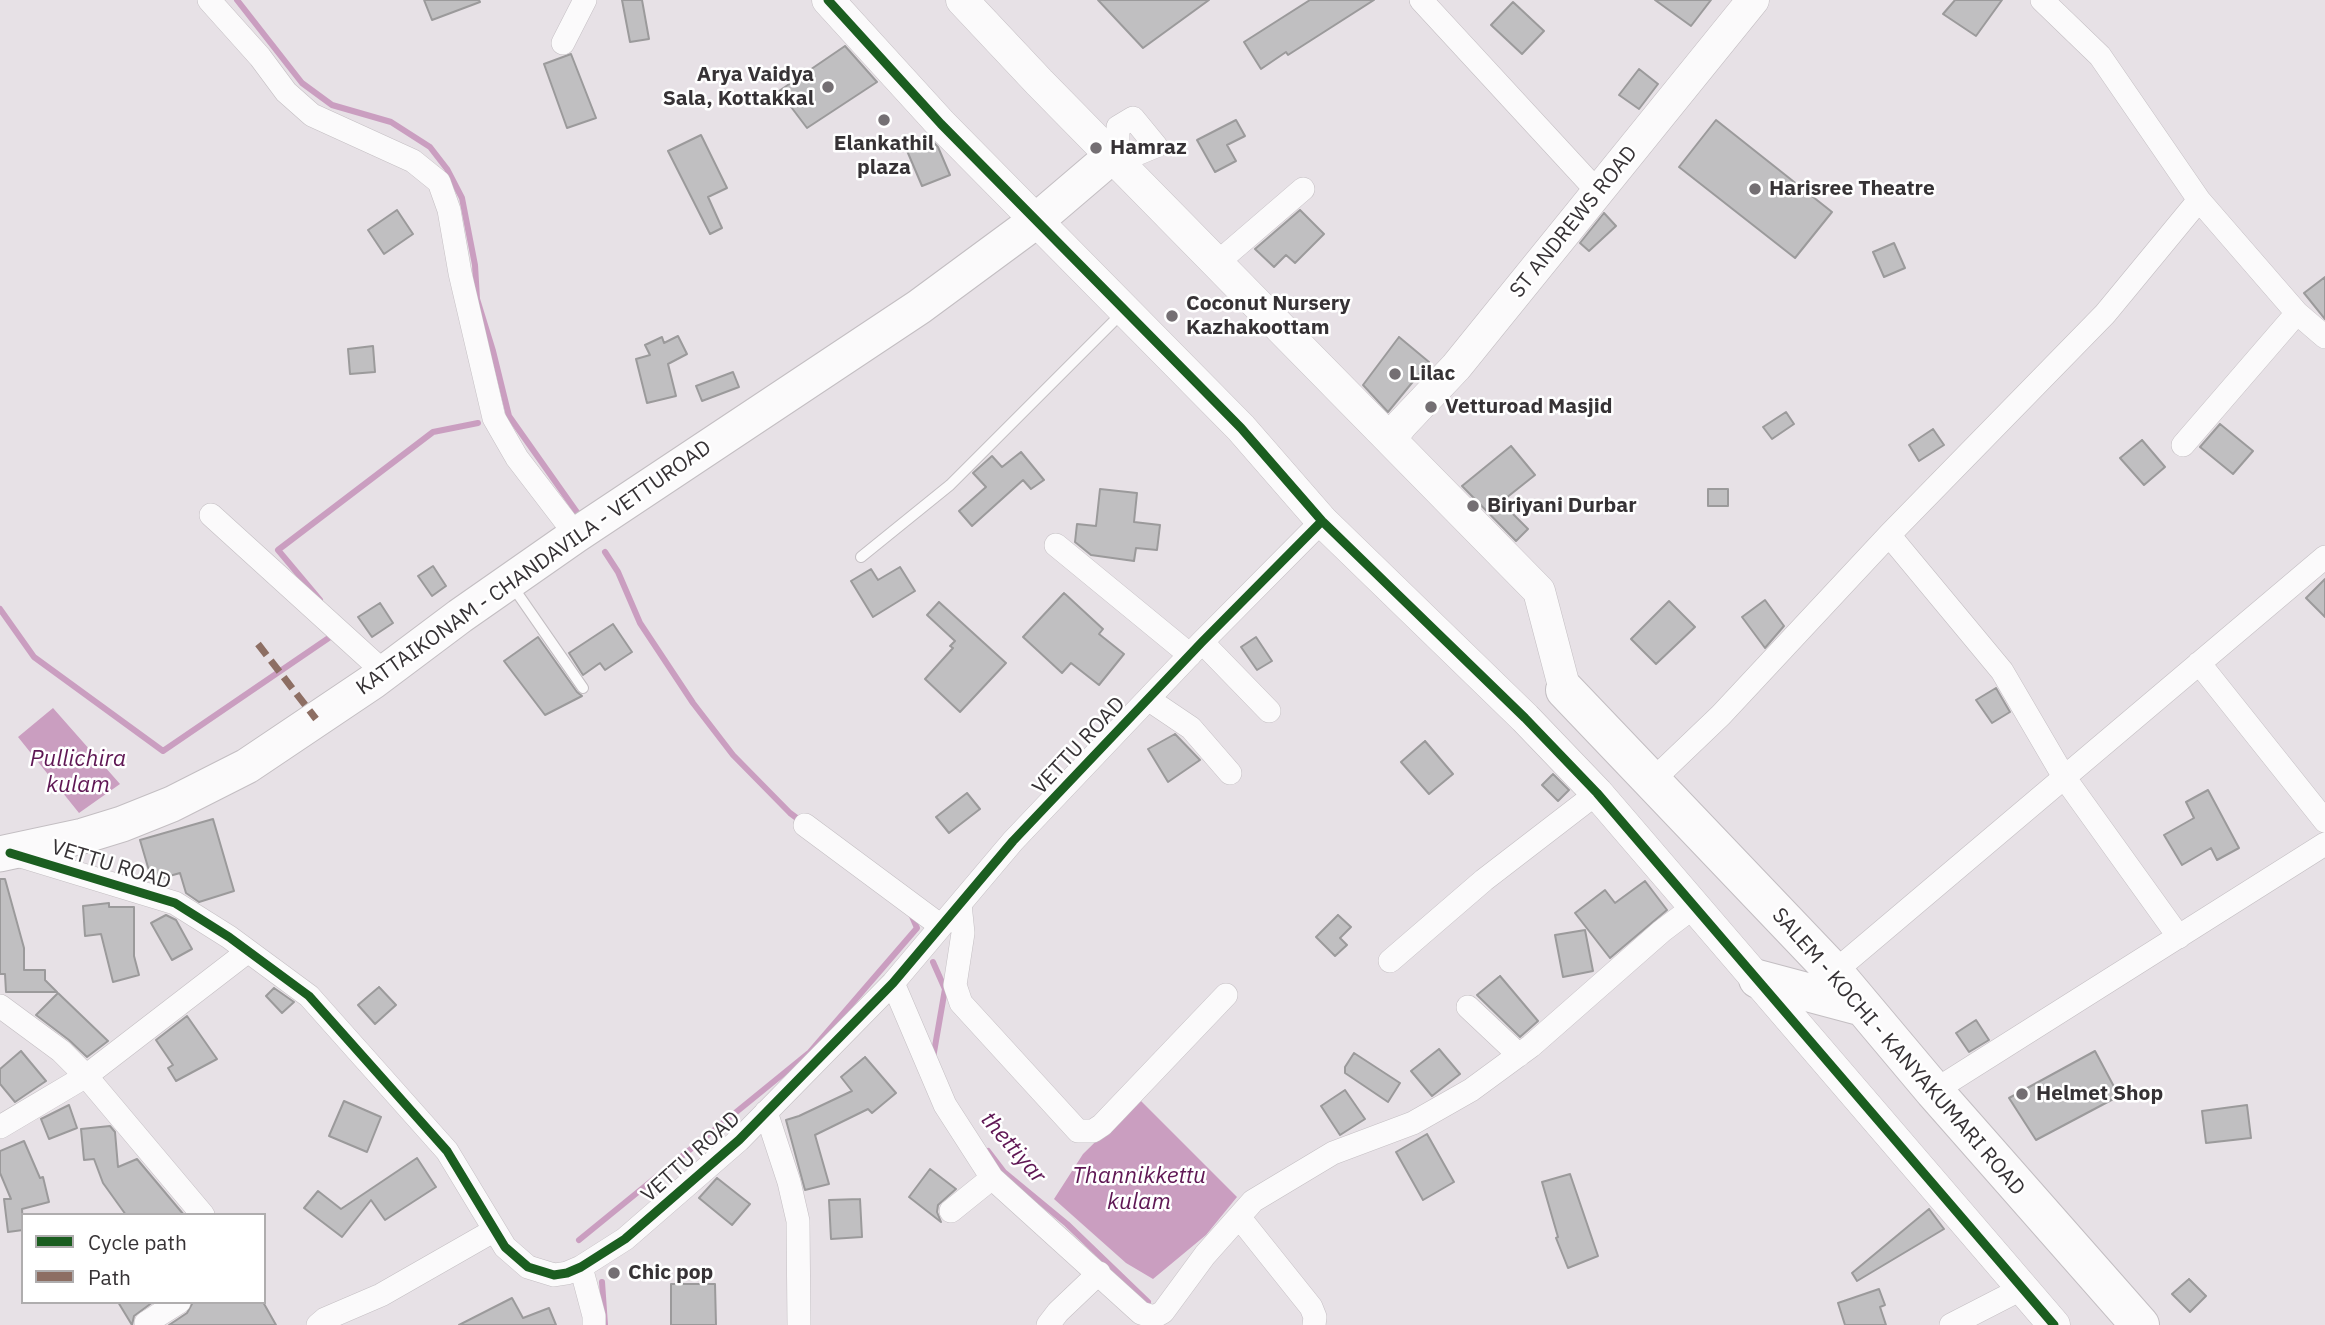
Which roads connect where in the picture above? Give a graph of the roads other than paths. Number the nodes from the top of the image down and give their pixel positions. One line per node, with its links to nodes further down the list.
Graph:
1 (209, 0): 22 (street)
2 (585, 0): 8 (street)
3 (828, 0): 13 (street)
4 (962, 0): 9 (street)
5 (1421, 0): 11 (street)
6 (1753, 0): 11 (street, ST ANDREWS ROAD)
7 (2042, 0): 12 (street)
8 (563, 43)
9 (1115, 154): 13 (main road, KATTAIKONAM - CHANDAVILA - VETTUROAD); 14 (street)
10 (1303, 189): 14 (street)
11 (1598, 192): 18 (street, ST ANDREWS ROAD)
12 (2199, 200): 16 (street); 23 (street)
13 (1037, 220): 15 (street); 22 (main road, KATTAIKONAM - CHANDAVILA - VETTUROAD)
14 (1217, 263): 18 (street)
15 (1124, 311): 21 (street); 25 (lane)
16 (2297, 313): 17 (street); 19 (street)
17 (2325, 337)
18 (1390, 439): 32 (street)
19 (2183, 445)
20 (211, 515): 30 (street)
21 (1322, 521): 28 (street, VETTU ROAD); 38 (street)
22 (576, 535): 27 (main road, KATTAIKONAM - CHANDAVILA - VETTUROAD)
23 (1889, 535): 36 (street); 37 (street)
24 (1056, 545): 28 (street)
25 (861, 557)
26 (2325, 557): 29 (street)
27 (509, 582): 30 (main road, KATTAIKONAM - CHANDAVILA - VETTUROAD); 31 (lane)
28 (1196, 649): 33 (street, VETTU ROAD); 34 (street)
29 (2199, 663): 36 (street); 39 (street)
30 (384, 673): 42 (main road, KATTAIKONAM - CHANDAVILA - VETTUROAD)
31 (583, 688)
32 (1565, 690): 37 (highway, SALEM - KOCHI - KANYAKUMARI ROAD)
33 (1148, 699): 35 (street); 43 (street, VETTU ROAD)
34 (1269, 711)
35 (1230, 773)
36 (2064, 777): 46 (street); 49 (street)
37 (1653, 780): 49 (highway, SALEM - KOCHI - KANYAKUMARI ROAD)
38 (1597, 793): 44 (street); 48 (street)
39 (2325, 821)
40 (805, 825): 45 (street)
41 (2325, 844): 46 (street)
42 (5, 853): 47 (street, VETTU ROAD)
43 (960, 904): 45 (street, VETTU ROAD); 52 (street)
44 (1695, 906): 50 (street); 56 (street)
45 (941, 926): 51 (street, VETTU ROAD)
46 (2179, 937): 58 (street)
47 (247, 952): 57 (street); 65 (street, VETTU ROAD)
48 (1390, 961)
49 (1834, 972): 55 (highway, SALEM - KOCHI - KANYAKUMARI ROAD)
50 (1758, 979): 55 (highway); 68 (street)
51 (893, 983): 59 (street, VETTU ROAD); 61 (street)
52 (1226, 995)
53 (0, 1006): 57 (street)
54 (1468, 1007): 56 (street)
55 (1863, 1007): 58 (highway, SALEM - KOCHI - KANYAKUMARI ROAD)
56 (1519, 1055): 64 (street)
57 (86, 1076): 60 (street); 63 (street)
58 (1934, 1091): 78 (highway, SALEM - KOCHI - KANYAKUMARI ROAD)
59 (766, 1112): 66 (street, VETTU ROAD); 73 (street)
60 (0, 1127)
61 (992, 1178): 62 (street); 67 (street)
62 (951, 1211)
63 (201, 1213)
64 (1239, 1217): 67 (street); 75 (street)
65 (493, 1231): 66 (street, VETTU ROAD); 71 (street)
66 (581, 1267): 72 (street)
67 (1099, 1273): 74 (street)
68 (2022, 1288): 76 (street); 77 (street)
69 (176, 1304): 70 (street)
70 (146, 1323)
71 (318, 1325)
72 (594, 1325)
73 (799, 1325)
74 (1048, 1325)
75 (1314, 1325)
76 (1951, 1325)
77 (2054, 1325)
78 (2140, 1325)

